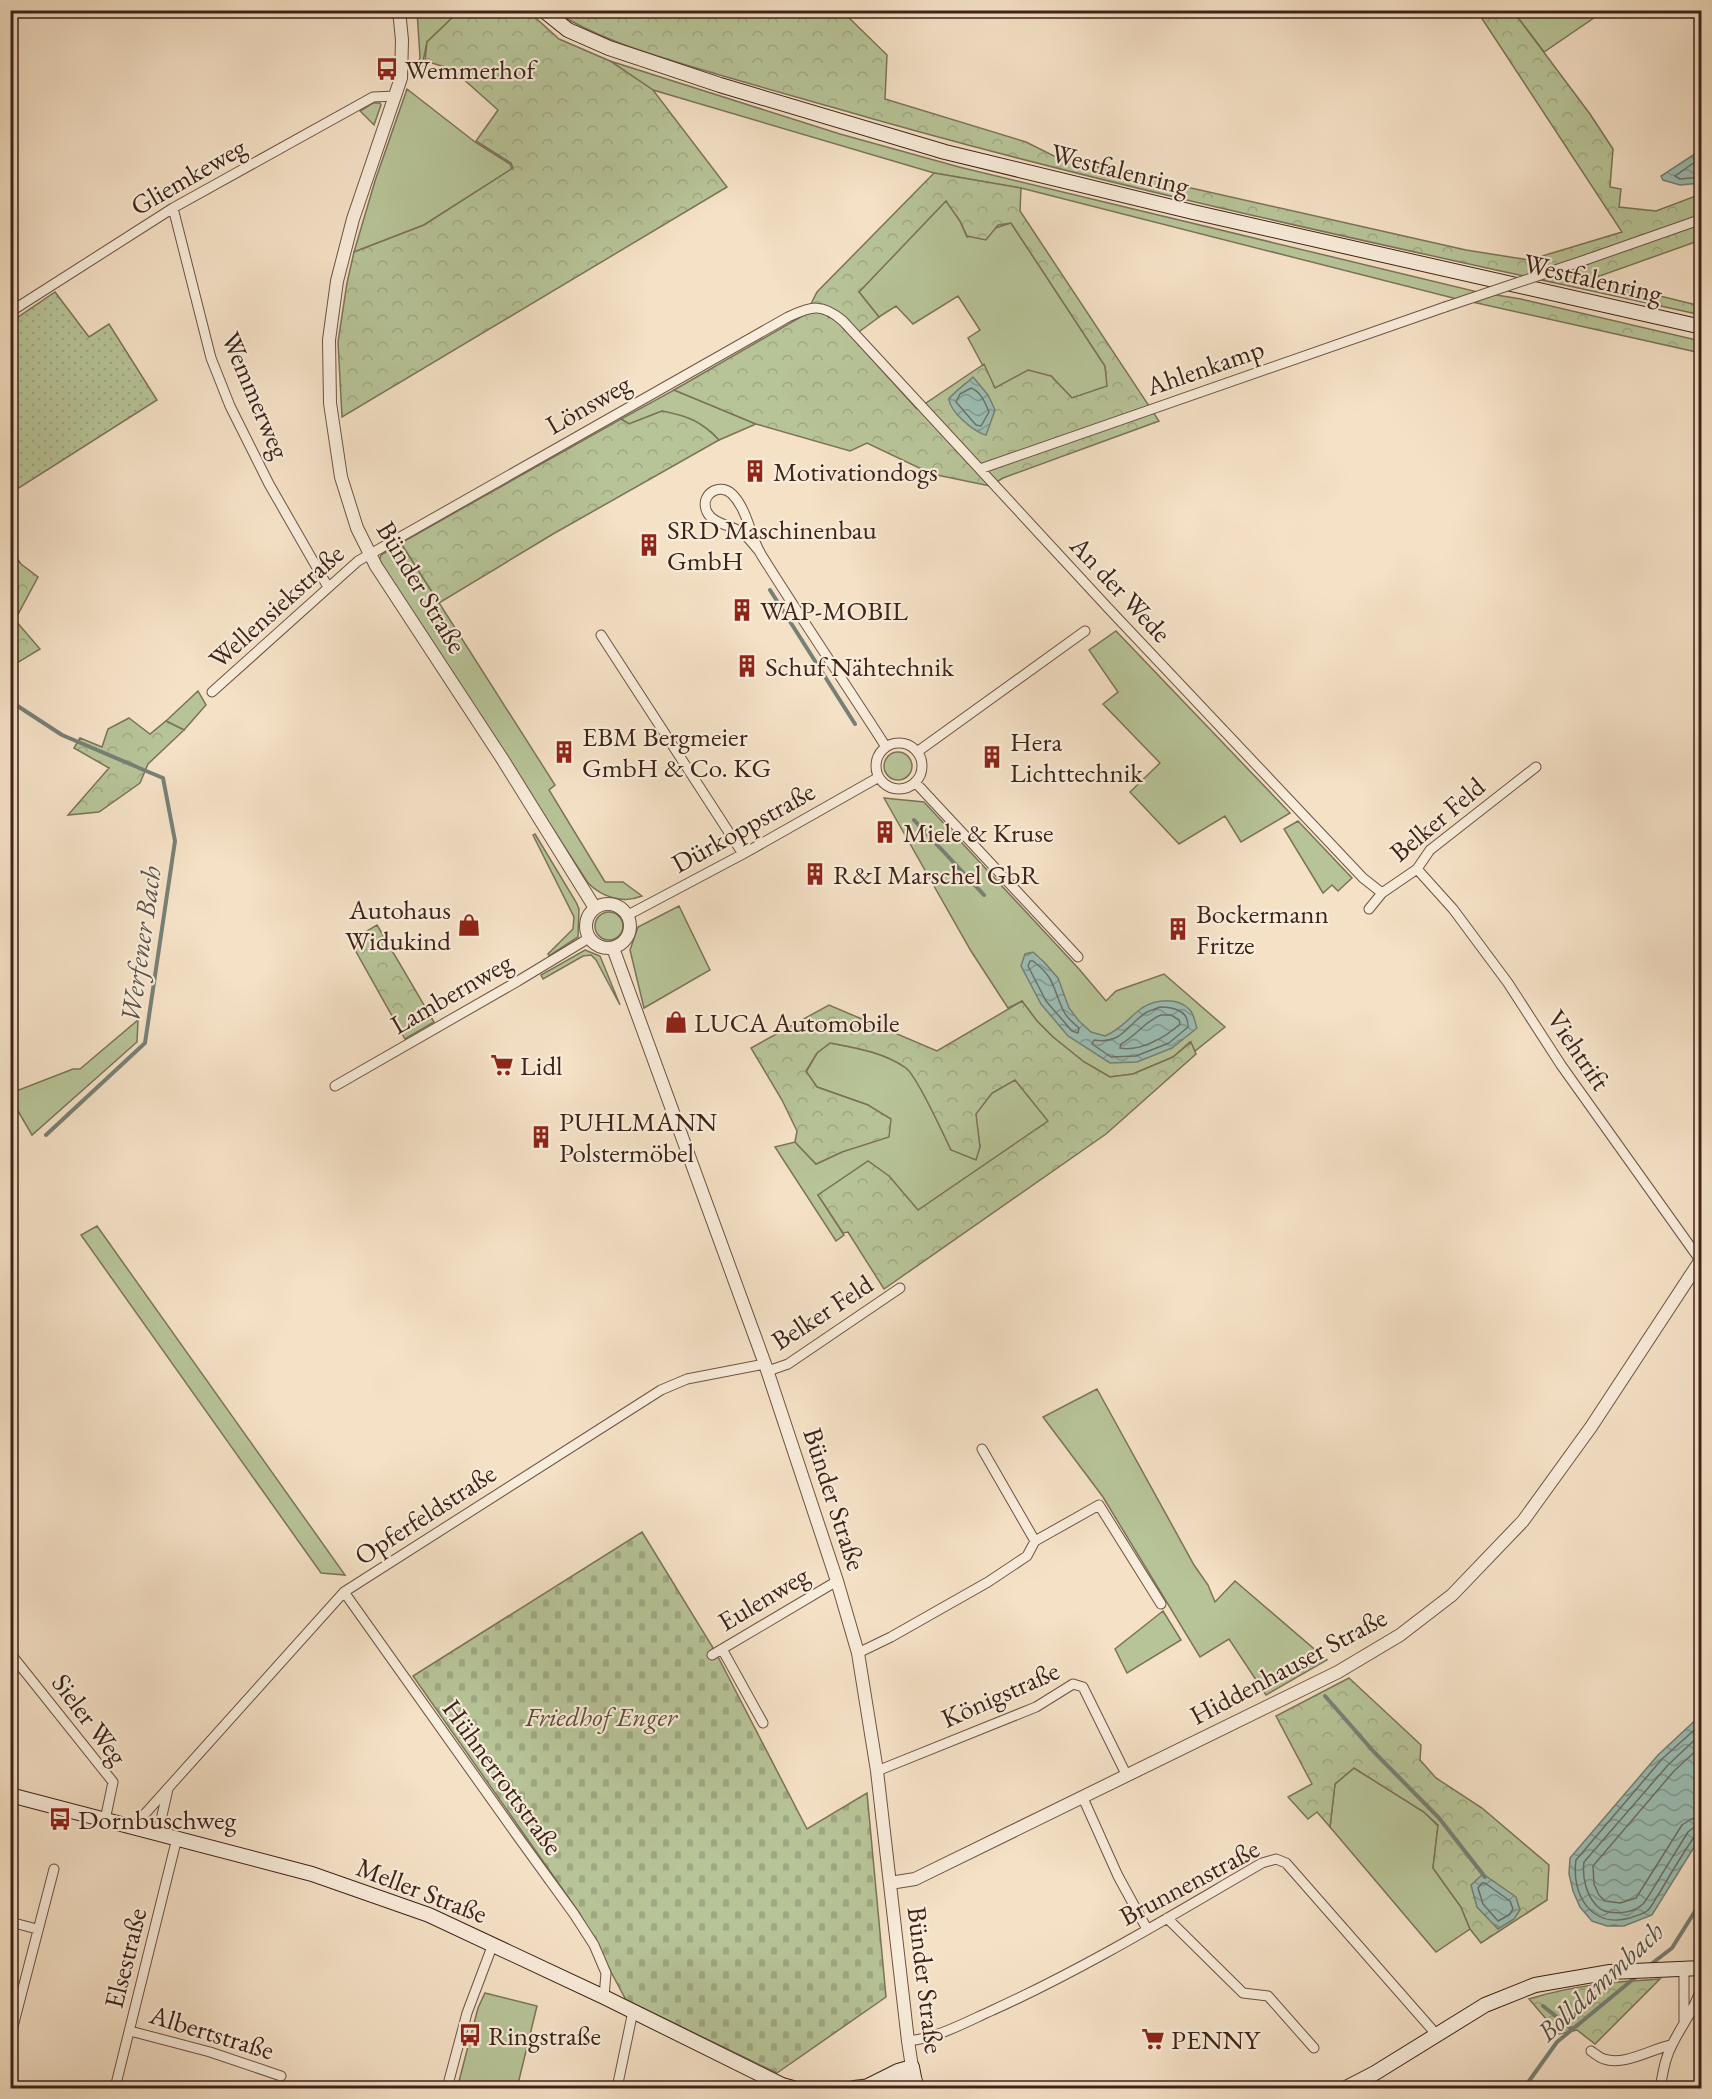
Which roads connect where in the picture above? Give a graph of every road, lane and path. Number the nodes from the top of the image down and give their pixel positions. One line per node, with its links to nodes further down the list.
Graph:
1 (399, 10): 3 (street, Bünder Straße)
2 (543, 10): 8 (main road, Westfalenring)
3 (396, 96): 4 (street, Gliemkeweg); 11 (street, Bünder Straße)
4 (173, 208): 6 (street, Gliemkeweg); 12 (street, Wemmerweg)
5 (1701, 219): 9 (street, Ahlenkamp, bridge)
6 (10, 312)
7 (832, 312): 9 (street, An der Wede); 11 (street, Lönsweg)
8 (1701, 327)
9 (980, 469): 23 (street, An der Wede)
10 (760, 552): 10 (street); 16 (street)
11 (370, 554): 12 (street, Wellensiekstraße); 24 (street, Bünder Straße)
12 (328, 587): 15 (street, Wellensiekstraße)
13 (1085, 631): 17 (street)
14 (601, 635): 21 (street)
15 (212, 692)
16 (886, 747): 17 (street); 19 (street)
17 (917, 753): 20 (street)
18 (1536, 767): 22 (street, Belker Feld)
19 (879, 777): 20 (street); 21 (street, Dürkoppstraße)
20 (915, 782): 29 (street)
21 (743, 854): 26 (street, Dürkoppstraße)
22 (1417, 868): 23 (street, Belker Feld); 31 (street, Viehtrift)
23 (1382, 893): 25 (street, Belker Feld)
24 (595, 908): 26 (street); 27 (street)
25 (1369, 909)
26 (628, 915): 28 (street)
27 (589, 938): 28 (street); 30 (street, Lambernweg)
28 (613, 948): 33 (street, Bünder Straße)
29 (1078, 957)
30 (335, 1086)
31 (1701, 1259): 45 (street, Hiddenhauser Straße)
32 (900, 1288): 33 (street, Belker Feld)
33 (767, 1367): 36 (street, Bünder Straße); 37 (street, Opferfeldstraße)
34 (982, 1449): 35 (street)
35 (1035, 1541): 38 (street); 41 (street)
36 (837, 1581): 39 (street, Eulenweg); 41 (street, Bünder Straße)
37 (344, 1592): 46 (street, Opferfeldstraße); 63 (street, Hühnerrottstraße)
38 (1161, 1604)
39 (722, 1649): 42 (street, Eulenweg); 43 (street)
40 (10, 1653): 49 (street, Sieler Weg)
41 (858, 1653): 44 (street, Bünder Straße)
42 (712, 1655)
43 (763, 1723)
44 (877, 1771): 45 (street, Königstraße); 54 (street, Bünder Straße)
45 (1127, 1776): 48 (street, Hiddenhauser Straße)
46 (169, 1788): 50 (street, Opferfeldstraße); 51 (street, Opferfeldstraße)
47 (10, 1795): 49 (main road, Meller Straße)
48 (1083, 1798): 54 (street, Hiddenhauser Straße); 58 (street)
49 (105, 1820): 50 (main road, Meller Straße)
50 (136, 1827): 51 (main road, Meller Straße)
51 (158, 1833): 52 (main road, Meller Straße)
52 (177, 1838): 59 (main road, Meller Straße); 66 (street, Elsestraße)
53 (54, 1869): 57 (street)
54 (890, 1883): 69 (street, Bünder Straße)
55 (1167, 1918): 58 (street, Brunnenstraße); 67 (street, Brunnenstraße); 71 (street)
56 (10, 1922): 57 (street)
57 (37, 1929): 68 (street)
58 (1147, 1929): 69 (street, Brunnenstraße)
59 (493, 1944): 63 (main road, Meller Straße); 78 (street)
60 (1679, 1968): 61 (main road); 65 (street); 67 (main road)
61 (1701, 1968)
62 (1701, 1984): 65 (street)
63 (604, 1997): 64 (main road, Meller Straße)
64 (633, 2011): 79 (street); 80 (main road, Meller Straße)
65 (1684, 2023): 70 (street)
66 (130, 2031): 74 (street, Albertstraße); 77 (street, Elsestraße)
67 (1436, 2034): 81 (main road)
68 (10, 2038)
69 (908, 2041): 73 (street, Bünder Straße)
70 (1671, 2045): 72 (street); 82 (street)
71 (1314, 2048)
72 (1591, 2051)
73 (912, 2067): 75 (main road, Bünder Straße); 76 (main road)
74 (281, 2076)
75 (916, 2085): 76 (main road)
76 (861, 2087)
77 (115, 2088)
78 (447, 2088)
79 (617, 2088)
80 (793, 2088)
81 (1346, 2088)
82 (1660, 2088)

